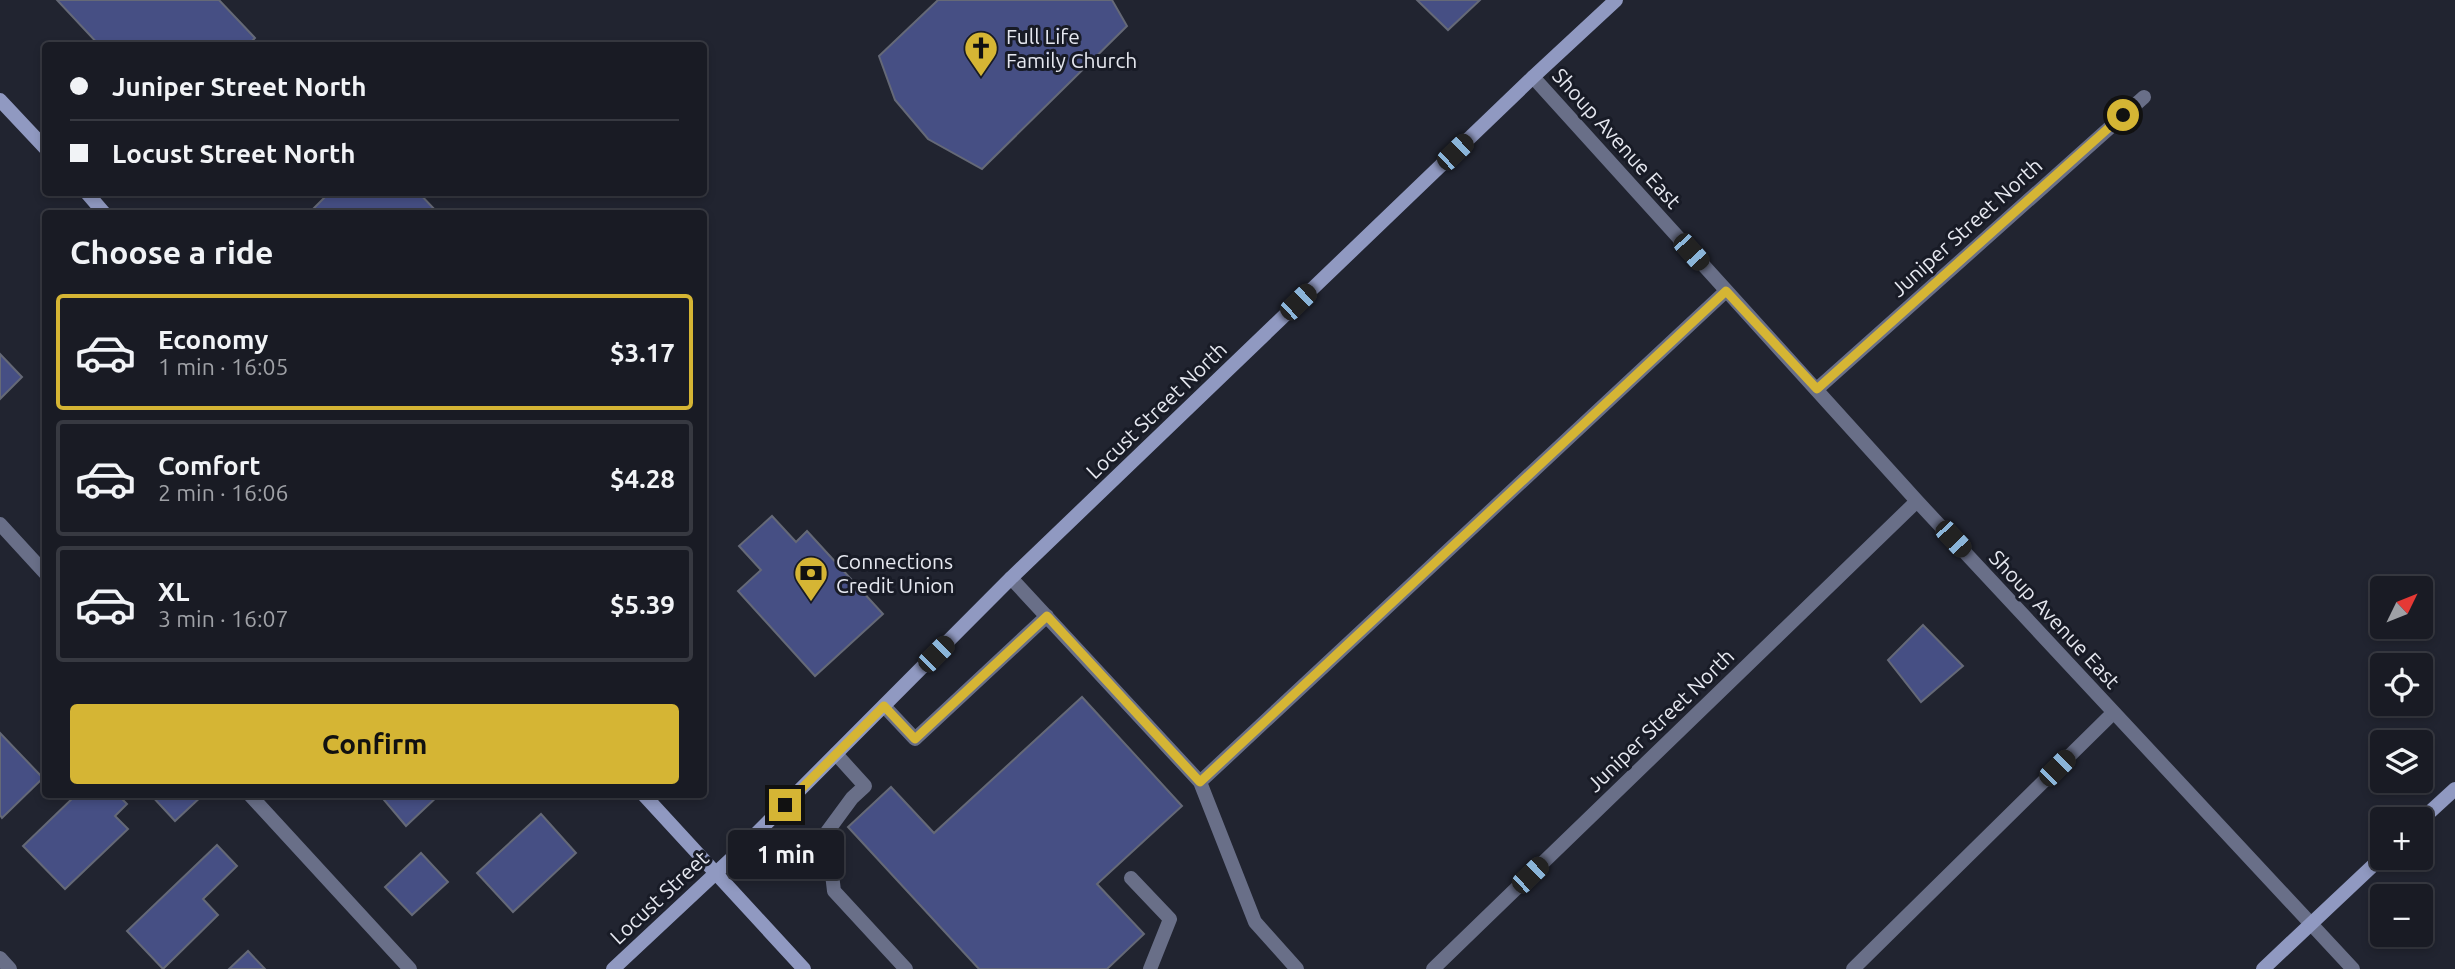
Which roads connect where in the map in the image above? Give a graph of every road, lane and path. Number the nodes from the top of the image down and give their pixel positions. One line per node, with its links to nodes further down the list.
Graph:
1 (1616, 0): 2 (street, Locust Street North)
2 (1533, 77): 8 (street, Shoup Avenue East); 13 (street, Locust Street North)
3 (2144, 97): 9 (street, Juniper Street North)
4 (0, 100): 5 (street)
5 (42, 145)
6 (89, 196): 7 (street)
7 (102, 210)
8 (1726, 291): 9 (street, Shoup Avenue East); 18 (street)
9 (1817, 389): 10 (street, Shoup Avenue East)
10 (1917, 501): 16 (street, Shoup Avenue East); 36 (street, Juniper Street North)
11 (0, 524): 12 (street)
12 (42, 570)
13 (1011, 578): 14 (street); 15 (street, Locust Street North)
14 (1047, 616): 15 (street); 18 (street)
15 (884, 706): 17 (street, Locust Street North)
16 (2113, 713): 27 (street, Shoup Avenue East); 37 (street)
17 (836, 754): 23 (street, Locust Street North); 33 (street)
18 (1200, 782): 35 (street)
19 (2455, 789): 22 (street)
20 (253, 798): 30 (street)
21 (647, 798): 25 (street)
22 (2433, 809)
23 (733, 857): 25 (street, Locust Street)
24 (2370, 868): 27 (street)
25 (715, 873): 31 (street, Locust Street); 32 (street)
26 (1131, 878): 34 (street)
27 (2310, 923): 38 (street); 39 (street, Shoup Avenue East)
28 (0, 958): 29 (street)
29 (10, 969)
30 (410, 969)
31 (613, 969)
32 (804, 969)
33 (906, 969)
34 (1150, 969)
35 (1297, 969)
36 (1433, 969)
37 (1853, 969)
38 (2263, 969)
39 (2353, 969)

